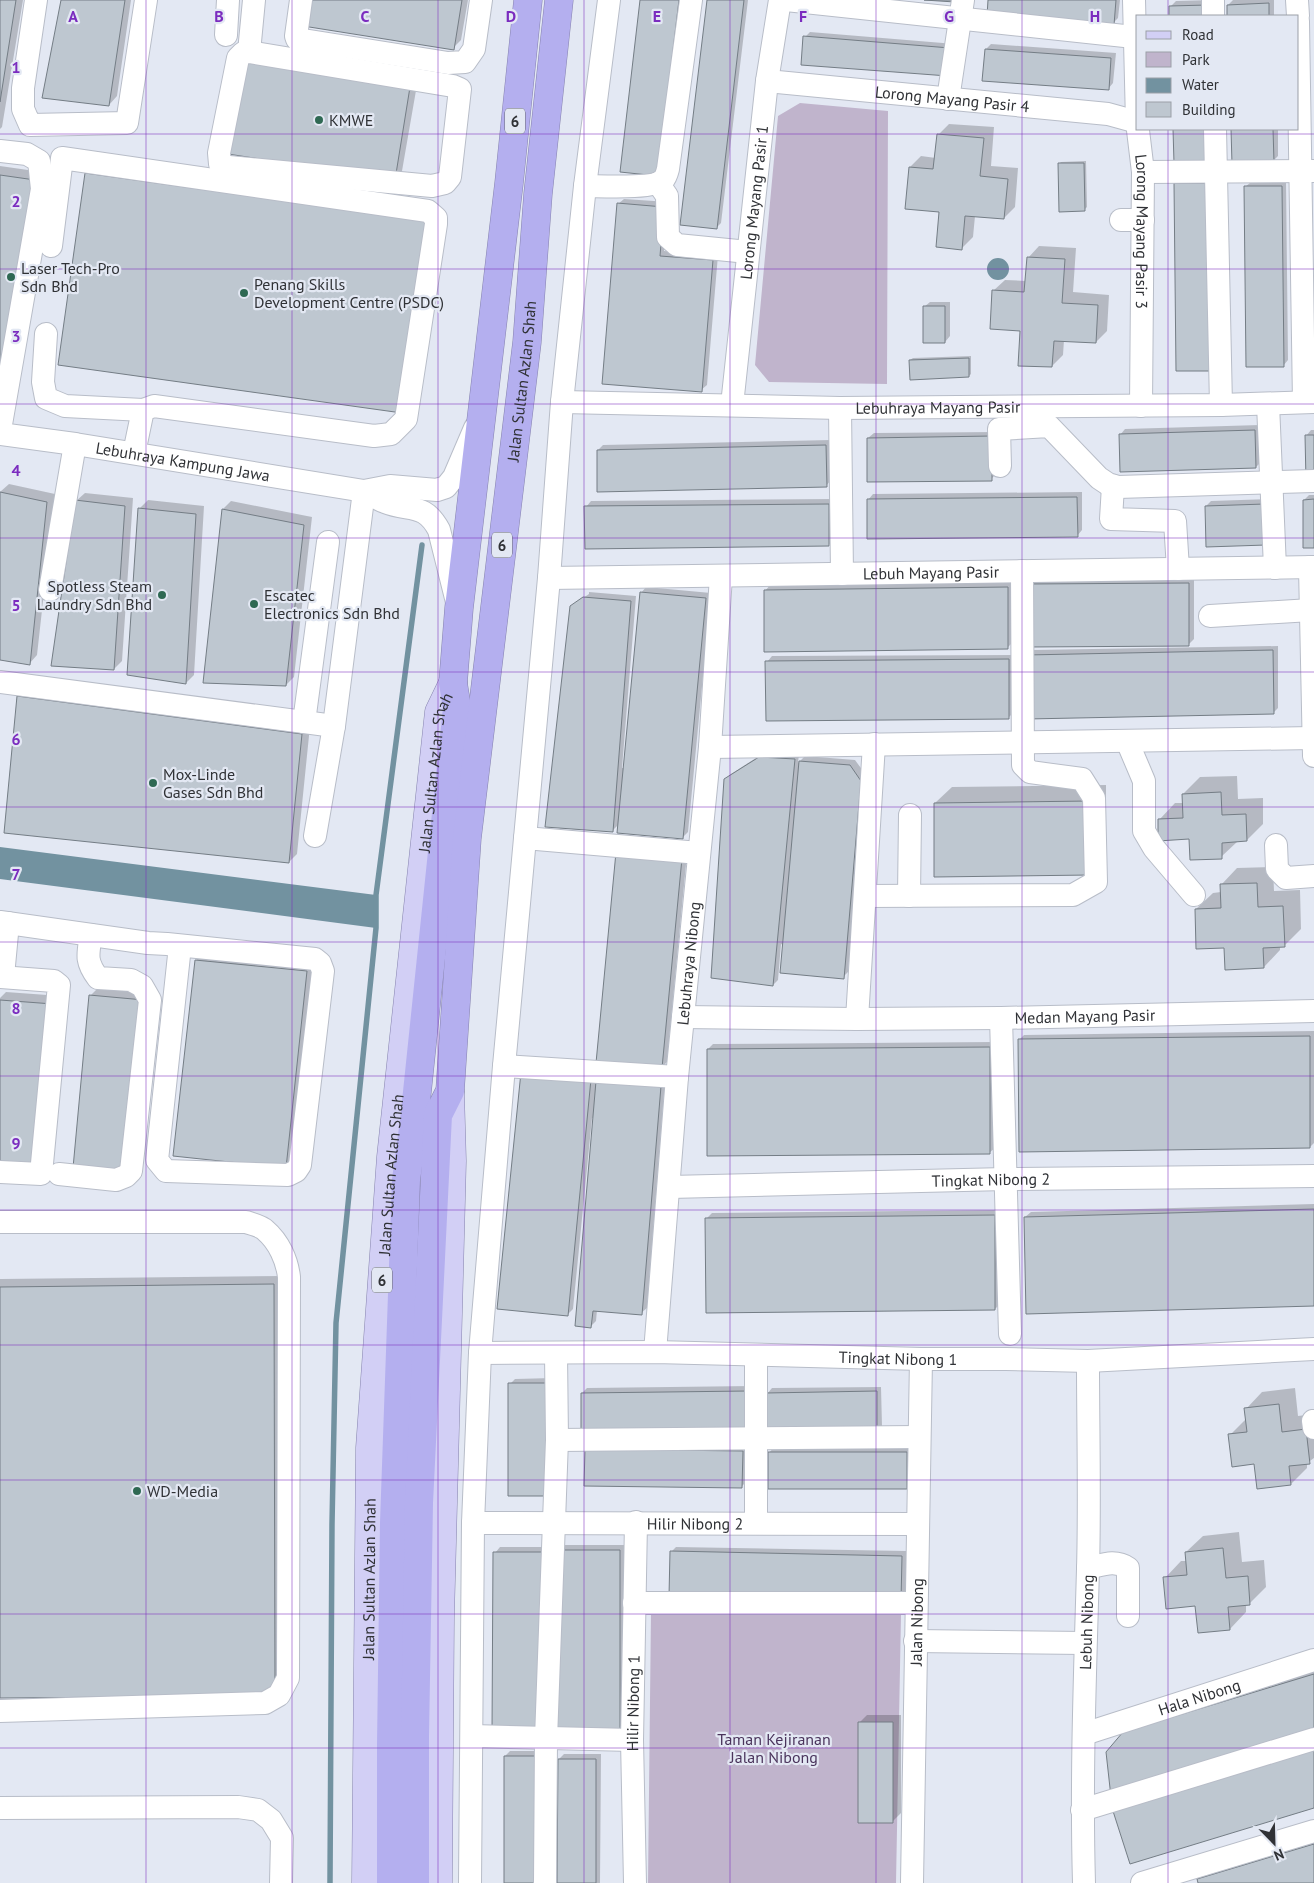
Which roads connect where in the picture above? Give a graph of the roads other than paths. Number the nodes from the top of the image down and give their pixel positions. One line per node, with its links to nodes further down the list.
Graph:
1 (36, 0): 2 (street)
2 (146, 0)
3 (228, 0): 19 (street)
4 (254, 0): 22 (street)
5 (301, 0): 6 (street)
6 (480, 0)
7 (528, 0): 49 (highway, Jalan Sultan Azlan Shah / 6)
8 (559, 0): 99 (highway, Jalan Sultan Azlan Shah / 6)
9 (608, 0): 34 (street)
10 (691, 0): 33 (street)
11 (780, 0): 23 (street, Lorong Mayang Pasir 1)
12 (786, 0): 16 (street)
13 (1134, 0): 20 (street, Lorong Mayang Pasir 3)
14 (1213, 0): 17 (street)
15 (1297, 0): 18 (street)
16 (961, 9): 20 (street); 25 (street)
17 (1213, 15)
18 (1298, 15)
19 (226, 35)
20 (1134, 37): 24 (street, Lorong Mayang Pasir 3)
21 (1299, 37): 32 (street)
22 (249, 52): 22 (street)
23 (767, 82): 25 (street, Lorong Mayang Pasir 4); 38 (street, Lorong Mayang Pasir 1)
24 (1136, 94)
25 (948, 99): 26 (street, Lorong Mayang Pasir 4)
26 (1136, 122)
27 (1138, 130): 31 (street, Lorong Mayang Pasir 3)
28 (1215, 130): 30 (street)
29 (0, 151): 46 (street)
30 (1216, 171): 31 (street); 32 (street); 44 (street)
31 (1143, 172): 36 (street, Lorong Mayang Pasir 3)
32 (1308, 172): 41 (street)
33 (658, 184): 34 (street); 38 (street)
34 (585, 186): 40 (street)
35 (1121, 220): 36 (street)
36 (1143, 220): 45 (street, Lorong Mayang Pasir 3)
37 (51, 246): 48 (street)
38 (748, 252): 43 (street, Lorong Mayang Pasir 1)
39 (46, 334): 48 (street)
40 (562, 402): 43 (street, Lebuhraya Mayang Pasir); 66 (street)
41 (1309, 402): 42 (street, Lebuhraya Mayang Pasir)
42 (1268, 404): 44 (street, Lebuhraya Mayang Pasir); 56 (street)
43 (732, 405): 47 (street, Lebuhraya Mayang Pasir)
44 (1221, 405): 45 (street, Lebuhraya Mayang Pasir)
45 (1140, 406): 47 (street, Lebuhraya Mayang Pasir)
46 (2, 407): 50 (street)
47 (840, 408): 64 (street)
48 (143, 410): 53 (street)
49 (482, 411): 58 (street, Lebuhraya Kampung Jawa); 68 (highway, Jalan Sultan Azlan Shah / 6)
50 (0, 430)
51 (0, 434): 52 (street, Lebuhraya Kampung Jawa)
52 (75, 444): 53 (street, Lebuhraya Kampung Jawa); 67 (street)
53 (134, 453): 58 (street, Lebuhraya Kampung Jawa)
54 (1000, 466): 57 (street)
55 (1314, 481): 56 (street)
56 (1271, 482): 57 (street); 61 (street)
57 (1113, 486): 62 (street)
58 (364, 491): 68 (street, Lebuhraya Kampung Jawa); 74 (street)
59 (328, 542): 73 (street)
60 (1312, 567): 61 (street, Lebuh Mayang Pasir); 69 (street)
61 (1275, 568): 62 (street, Lebuh Mayang Pasir)
62 (1178, 569): 63 (street, Lebuh Mayang Pasir)
63 (1022, 571): 64 (street, Lebuh Mayang Pasir); 76 (street)
64 (842, 574): 65 (street, Lebuh Mayang Pasir)
65 (720, 576): 66 (street, Lebuh Mayang Pasir); 78 (street, Lebuhraya Nibong)
66 (549, 578): 82 (street)
67 (50, 590)
68 (459, 608): 72 (highway, Jalan Sultan Azlan Shah / 6)
69 (1311, 610): 70 (street); 79 (street)
70 (1210, 616)
71 (0, 682): 73 (street)
72 (453, 683): 114 (highway, Jalan Sultan Azlan Shah / 6); 140 (main road, Jalan Sultan Azlan Shah / 6)
73 (304, 722): 74 (street)
74 (334, 726): 81 (street)
75 (1127, 741): 76 (street); 79 (street); 86 (street)
76 (1022, 742): 77 (street); 88 (street)
77 (874, 744): 78 (street); 87 (street)
78 (710, 747): 84 (street, Lebuhraya Nibong)
79 (1314, 747)
80 (910, 815): 88 (street)
81 (315, 836)
82 (525, 838): 84 (street); 97 (street)
83 (1276, 845): 85 (street)
84 (699, 853): 94 (street, Lebuhraya Nibong)
85 (1314, 876)
86 (1194, 895)
87 (866, 896): 88 (street); 96 (street)
88 (909, 896)
89 (4, 922): 90 (street); 92 (street)
90 (91, 935): 91 (street); 101 (street)
91 (174, 945): 91 (street)
92 (2, 976): 100 (street)
93 (1314, 1011): 95 (street, Medan Mayang Pasir)
94 (682, 1017): 96 (street, Medan Mayang Pasir); 98 (street, Lebuhraya Nibong)
95 (1001, 1018): 96 (street, Medan Mayang Pasir); 103 (street)
96 (857, 1019)
97 (504, 1066): 98 (street); 109 (street)
98 (677, 1077): 104 (street, Lebuhraya Nibong)
99 (450, 1090): 114 (highway, Jalan Sultan Azlan Shah / 6); 143 (main road, Jalan Sultan Azlan Shah / 6)
100 (0, 1172)
101 (59, 1174)
102 (1314, 1176): 103 (street, Tingkat Nibong 2)
103 (1006, 1179): 104 (street, Tingkat Nibong 2); 106 (street)
104 (670, 1187): 108 (street, Lebuhraya Nibong)
105 (0, 1222): 130 (street)
106 (1010, 1334)
107 (1314, 1349): 113 (street, Tingkat Nibong 1)
108 (656, 1352): 110 (street, Tingkat Nibong 1); 111 (street, Tingkat Nibong 1)
109 (480, 1353): 110 (street, Tingkat Nibong 1); 120 (street)
110 (556, 1353): 117 (street)
111 (756, 1355): 112 (street, Tingkat Nibong 1); 116 (street)
112 (921, 1360): 113 (street, Tingkat Nibong 1); 115 (street, Jalan Nibong)
113 (1088, 1361): 123 (street, Lebuh Nibong)
114 (410, 1419): 141 (highway, Jalan Sultan Azlan Shah / 6); 142 (highway, Jalan Sultan Azlan Shah / 6)
115 (919, 1437): 116 (street); 122 (street, Jalan Nibong)
116 (756, 1438): 117 (street); 121 (street)
117 (558, 1440): 118 (street)
118 (554, 1522): 119 (street, Hilir Nibong 2); 120 (street, Hilir Nibong 2); 133 (street)
119 (636, 1522): 121 (street, Hilir Nibong 2); 124 (street, Hilir Nibong 1)
120 (473, 1523): 132 (street)
121 (756, 1523): 122 (street, Hilir Nibong 2)
122 (918, 1524): 125 (street, Jalan Nibong)
123 (1088, 1568): 126 (street); 128 (street, Lebuh Nibong)
124 (634, 1603): 125 (street); 135 (street, Hilir Nibong 1)
125 (916, 1603): 127 (street, Jalan Nibong)
126 (1128, 1616)
127 (915, 1641): 128 (street); 147 (street, Jalan Nibong)
128 (1084, 1643): 131 (street, Lebuh Nibong)
129 (1314, 1660): 131 (street, Hala Nibong)
130 (0, 1711)
131 (1084, 1734): 137 (street, Lebuh Nibong)
132 (472, 1736): 133 (street); 144 (street)
133 (546, 1739): 135 (street); 145 (street)
134 (1314, 1739): 137 (street)
135 (632, 1740): 146 (street, Hilir Nibong 1)
136 (0, 1808): 139 (street)
137 (1082, 1810): 148 (street, Lebuh Nibong)
138 (1314, 1830): 149 (street)
139 (281, 1883)
140 (366, 1883)
141 (391, 1883)
142 (415, 1883)
143 (438, 1883)
144 (470, 1883)
145 (545, 1883)
146 (634, 1883)
147 (912, 1883)
148 (1084, 1883)
149 (1142, 1883)

